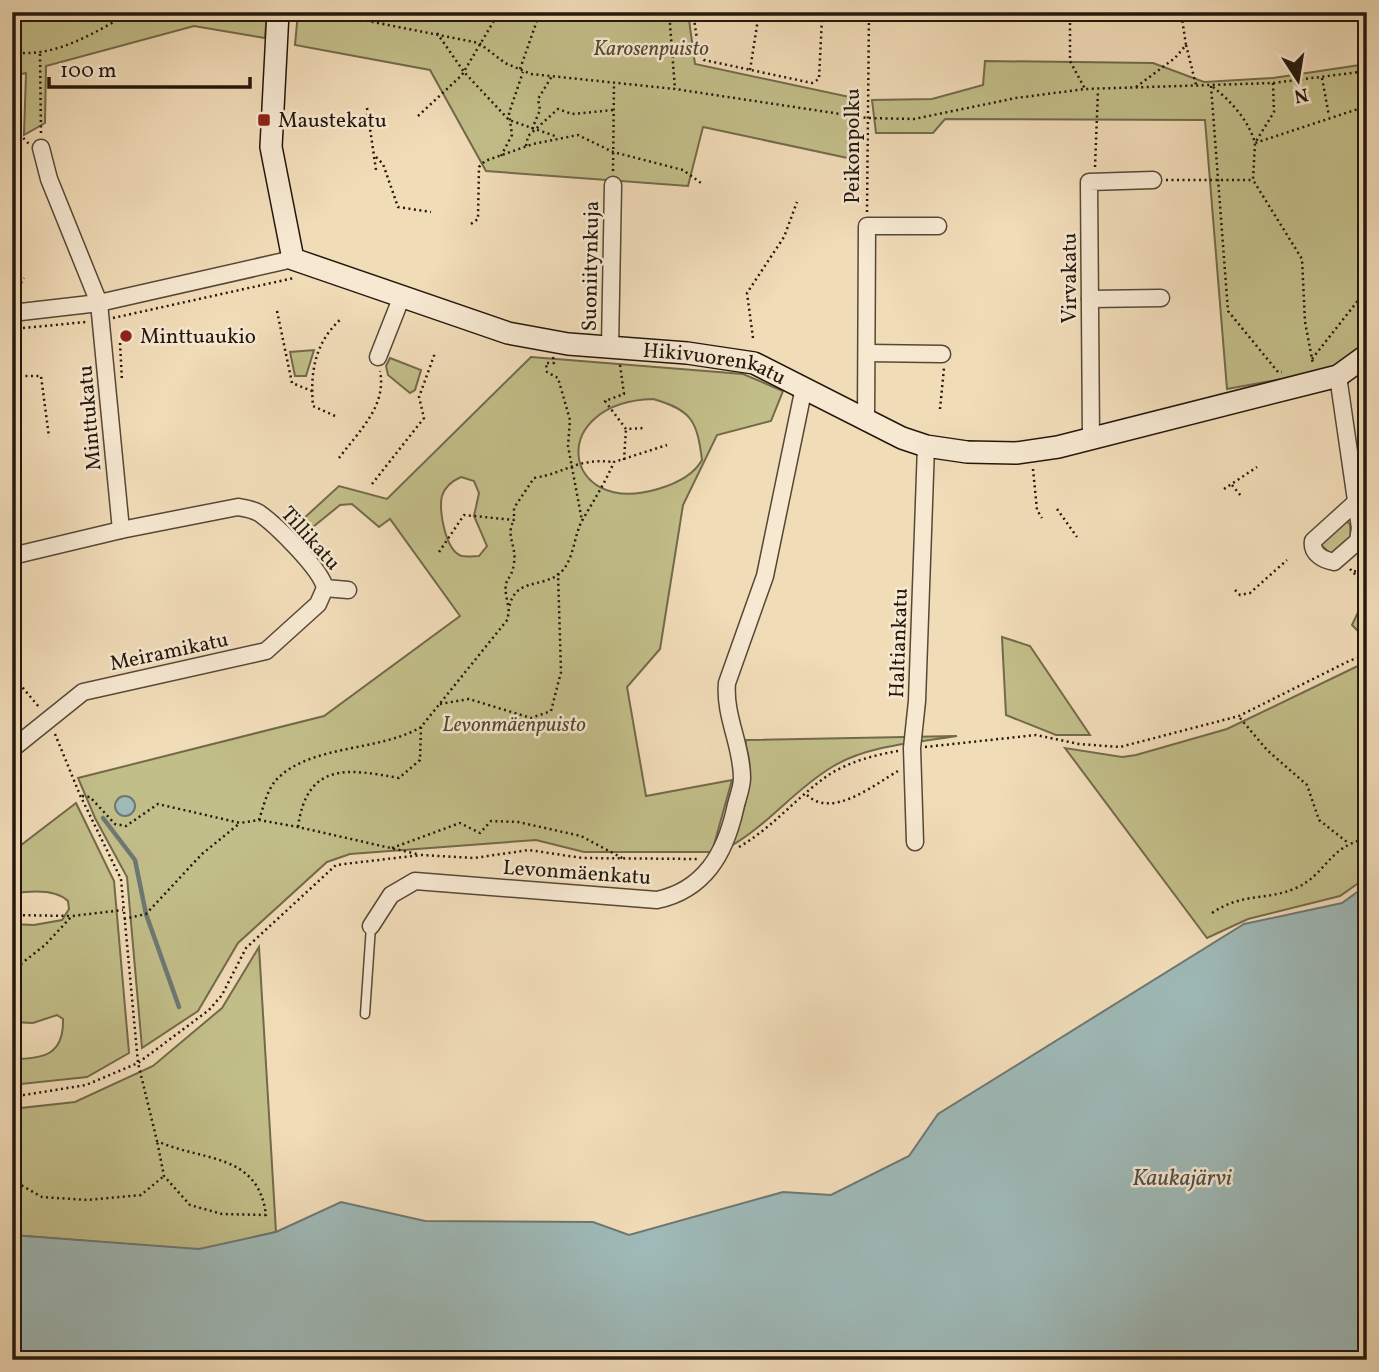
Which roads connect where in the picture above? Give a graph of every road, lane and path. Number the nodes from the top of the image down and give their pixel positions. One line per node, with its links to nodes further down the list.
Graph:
1 (131, 12): 17 (path)
2 (236, 12): 10 (path)
3 (499, 12): 14 (path)
4 (540, 12): 18 (path)
5 (669, 12): 29 (path)
6 (693, 12): 19 (path)
7 (869, 12): 37 (path, Peikonpolku)
8 (1070, 12): 30 (path)
9 (1181, 12): 15 (path)
10 (283, 13): 13 (path); 60 (street)
11 (822, 18): 19 (path)
12 (758, 19): 19 (path)
13 (437, 33): 14 (path); 21 (path)
14 (479, 43): 18 (path); 21 (path)
15 (1186, 45): 27 (path); 28 (path)
16 (12, 52): 17 (path)
17 (40, 54): 43 (path)
18 (522, 70): 22 (path); 38 (path)
19 (750, 70)
20 (1367, 71): 23 (path)
21 (464, 72): 35 (path); 38 (path)
22 (552, 76): 24 (path); 40 (path)
23 (1322, 78): 25 (path); 36 (path)
24 (614, 83): 29 (path); 34 (path)
25 (1273, 83): 26 (path); 42 (path)
26 (1211, 86): 28 (path); 42 (path); 50 (path)
27 (1136, 87): 28 (path); 31 (path)
28 (1197, 87)
29 (675, 89): 37 (path)
30 (1085, 89): 31 (path); 37 (path)
31 (1098, 90): 52 (path)
32 (1367, 106): 36 (path)
33 (367, 108): 47 (path)
34 (614, 110): 40 (path); 45 (path)
35 (418, 116)
36 (1329, 116): 42 (path)
37 (867, 118): 58 (path, Peikonpolku)
38 (509, 120): 40 (path); 46 (path)
39 (12, 126): 43 (path)
40 (535, 129): 41 (path); 44 (path)
41 (558, 138): 44 (path); 45 (path)
42 (1255, 143): 51 (path)
43 (36, 147): 67 (street, Minttukatu)
44 (525, 147): 46 (path)
45 (613, 152): 53 (path); 54 (path)
46 (501, 156): 57 (path)
47 (376, 157): 48 (path); 56 (path)
48 (376, 170)
49 (1153, 180): 50 (path); 52 (street)
50 (1218, 180): 51 (path); 84 (path)
51 (1253, 180): 83 (path)
52 (1095, 181): 66 (street, Virvakatu)
53 (701, 183)
54 (612, 185): 77 (street, Suoniitynkuja)
55 (797, 202): 73 (path)
56 (430, 212)
57 (471, 224)
58 (867, 226): 59 (street); 79 (street)
59 (938, 226)
60 (295, 269): 63 (street, Hikivuorenkatu); 67 (street); 71 (path)
61 (24, 278): 64 (path)
62 (1367, 289): 83 (path)
63 (402, 296): 77 (street, Hikivuorenkatu); 82 (street)
64 (12, 297)
65 (1161, 298): 66 (street)
66 (1090, 299): 98 (street, Virvakatu)
67 (99, 303): 69 (street); 71 (street, Minttukatu)
68 (277, 311): 89 (path)
69 (12, 313)
70 (342, 318): 89 (path)
71 (101, 320): 72 (path); 118 (street, Minttukatu)
72 (12, 328)
73 (753, 338)
74 (120, 343): 87 (path)
75 (12, 349): 97 (path)
76 (552, 350): 104 (path)
77 (614, 352): 88 (street, Hikivuorenkatu); 95 (path)
78 (435, 353): 109 (path)
79 (868, 353): 80 (street); 93 (street)
80 (942, 354): 91 (path)
81 (1367, 355): 85 (street, Hikivuorenkatu)
82 (378, 357): 101 (path)
83 (1312, 359): 86 (path)
84 (1290, 372)
85 (1338, 376): 86 (street, Hikivuorenkatu); 113 (street)
86 (1316, 381): 98 (street, Hikivuorenkatu)
87 (122, 387)
88 (804, 387): 93 (street, Hikivuorenkatu); 154 (street, Levonmäenkatu)
89 (312, 391): 92 (path)
90 (1367, 408): 96 (path)
91 (940, 409)
92 (335, 416)
93 (866, 422): 100 (street, Hikivuorenkatu)
94 (644, 428): 95 (path)
95 (626, 429): 102 (path)
96 (1367, 430)
97 (49, 437)
98 (1091, 438): 100 (street, Hikivuorenkatu)
99 (667, 445): 102 (path)
100 (926, 446): 137 (street, Haltiankatu)
101 (339, 457)
102 (624, 460): 103 (path)
103 (614, 462): 104 (path); 117 (path)
104 (573, 463): 116 (path); 117 (path)
105 (1044, 467): 107 (path)
106 (1257, 467): 110 (path)
107 (1033, 469): 108 (path); 115 (path)
108 (1025, 470)
109 (372, 484)
110 (1232, 484): 111 (path); 112 (path)
111 (1224, 489)
112 (1241, 496)
113 (1356, 502): 123 (street); 123 (street)
114 (1057, 509): 119 (path)
115 (1042, 518)
116 (514, 520): 120 (path); 130 (path)
117 (582, 521): 124 (path)
118 (121, 530): 121 (street); 126 (street, Tillikatu)
119 (1077, 537)
120 (439, 552)
121 (12, 556)
122 (1287, 560): 129 (path)
123 (1345, 564): 125 (path); 127 (path)
124 (558, 573): 130 (path); 132 (path)
125 (1367, 575)
126 (324, 587): 128 (street, Tillikatu); 134 (street, Meiramikatu)
127 (1367, 587)
128 (348, 590)
129 (1235, 590)
130 (508, 605): 132 (path)
131 (12, 675): 134 (path)
132 (440, 704): 135 (path)
133 (1239, 716): 145 (path)
134 (49, 719): 136 (street, Meiramikatu); 139 (path)
135 (421, 727): 140 (path); 142 (path)
136 (12, 749)
137 (913, 762): 138 (path); 144 (street, Haltiankatu)
138 (806, 794)
139 (80, 795): 141 (path); 149 (path)
140 (259, 820): 141 (path); 142 (path)
141 (240, 823): 153 (path)
142 (298, 827): 146 (path)
143 (1367, 839): 145 (path)
144 (915, 842)
145 (1347, 842): 150 (path)
146 (390, 849): 147 (path); 148 (path)
147 (421, 855)
148 (627, 860)
149 (123, 910): 152 (path); 153 (path)
150 (1212, 913)
151 (12, 915): 152 (path)
152 (72, 916): 155 (path)
153 (124, 919): 157 (path)
154 (371, 926): 156 (lane)
155 (12, 971)
156 (365, 1014)
157 (138, 1063): 158 (path); 159 (path)
158 (12, 1094)
159 (157, 1141): 160 (path); 160 (path)
160 (164, 1176): 161 (path)
161 (12, 1180)

